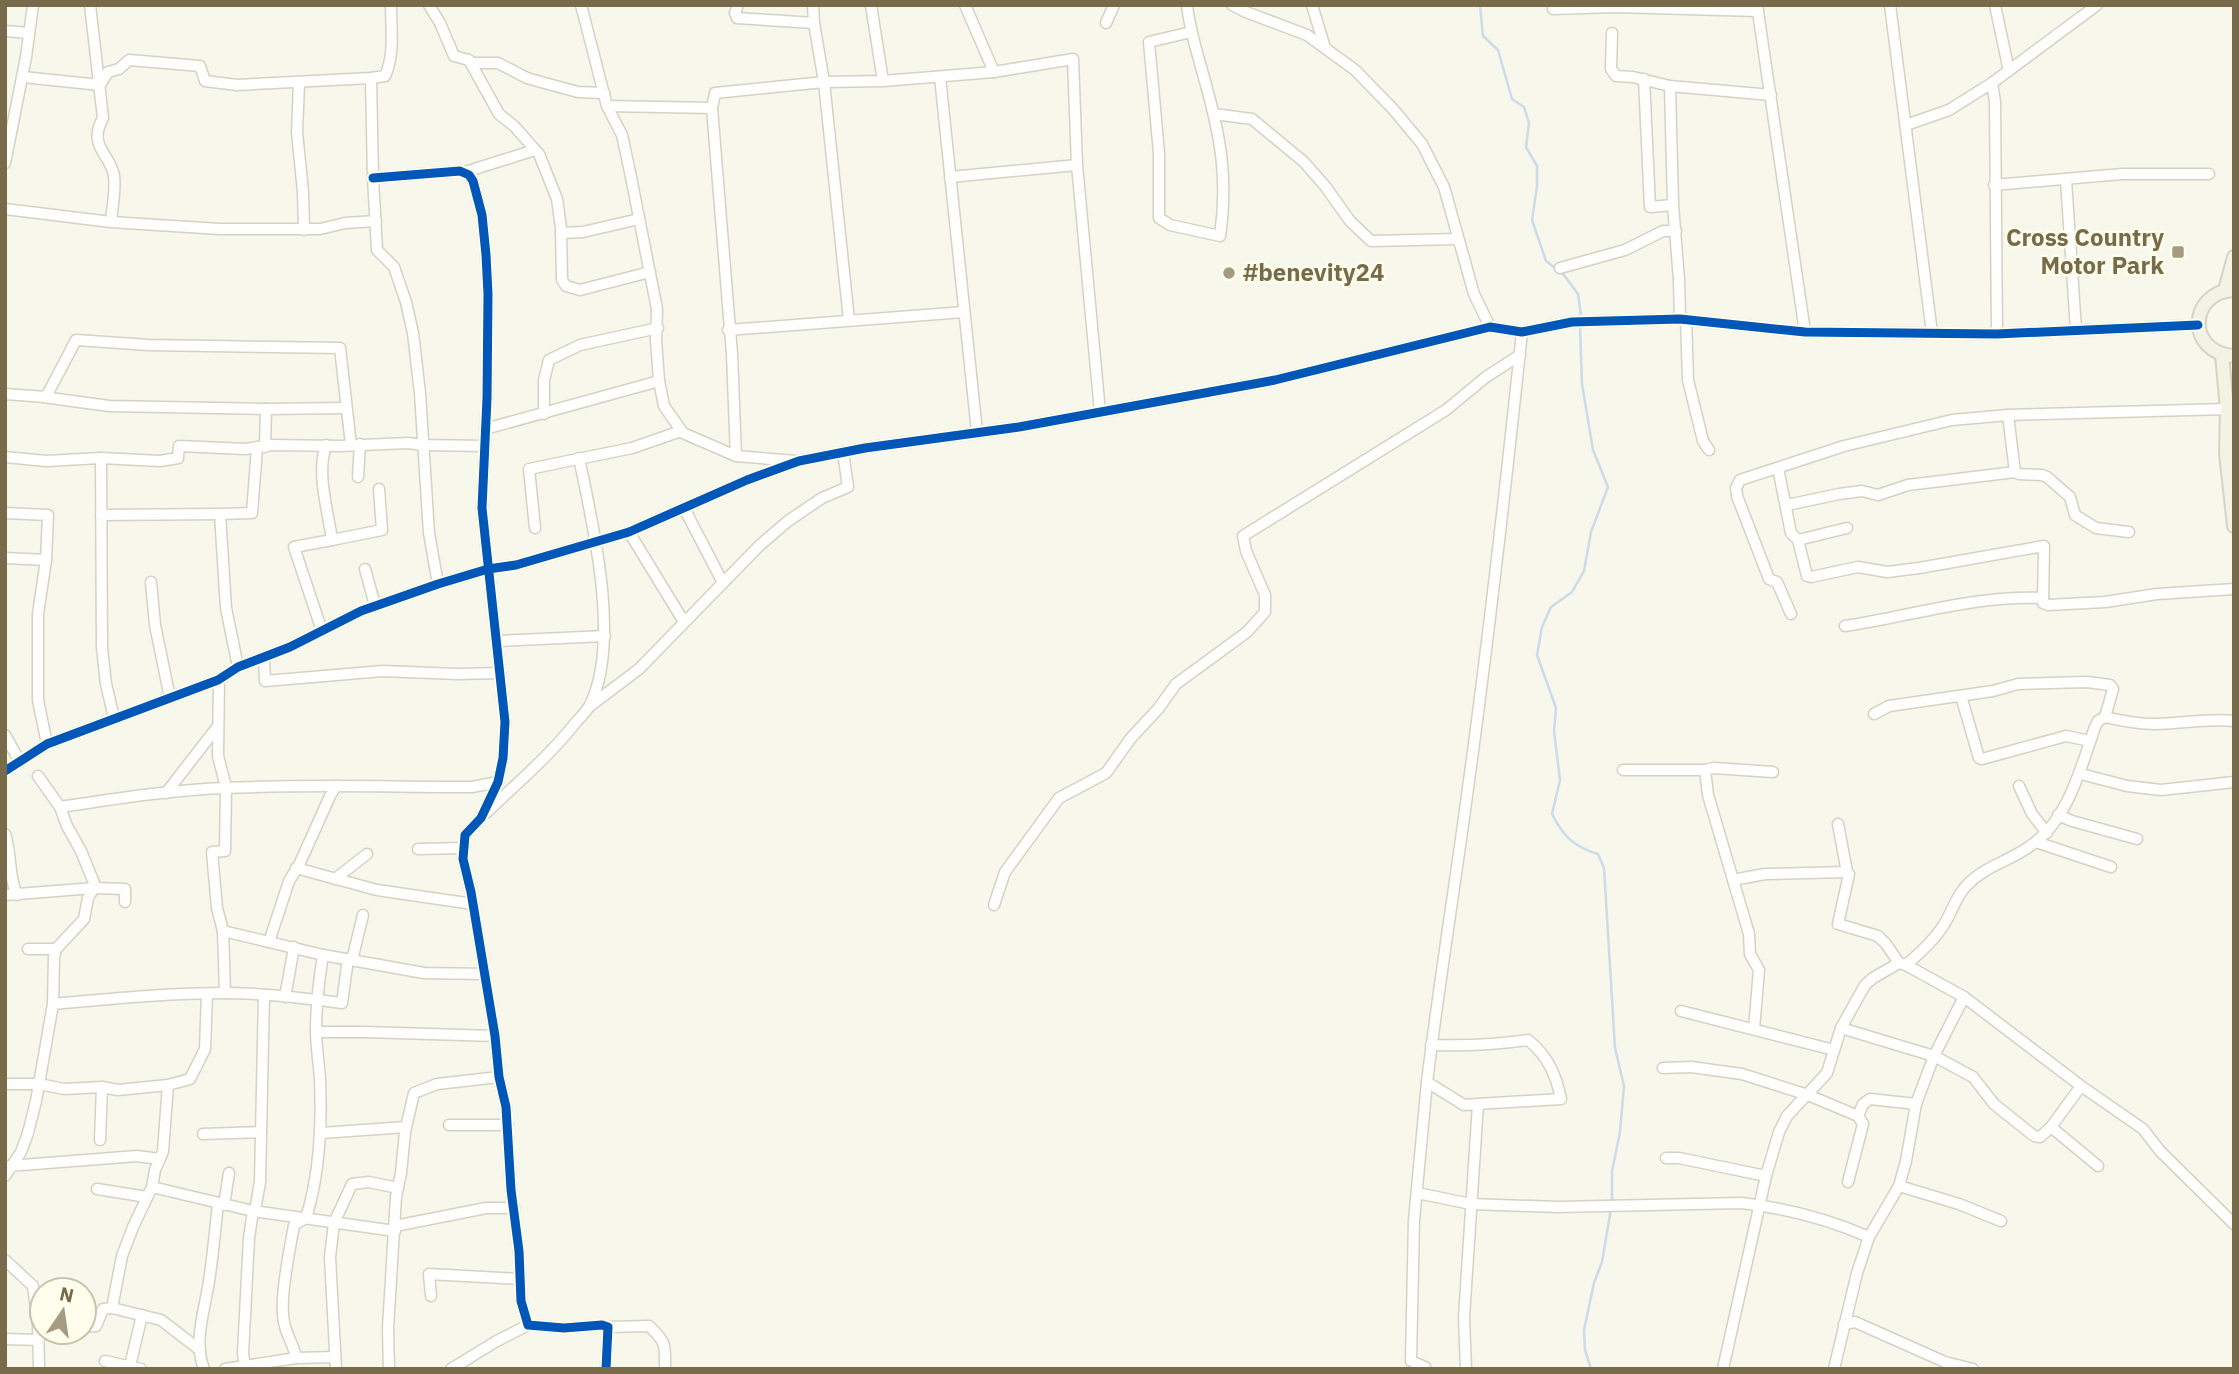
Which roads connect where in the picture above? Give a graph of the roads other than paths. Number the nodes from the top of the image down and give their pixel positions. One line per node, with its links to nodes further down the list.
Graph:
1 (33, 5): 25 (street)
2 (90, 5): 39 (street)
3 (391, 5): 33 (street)
4 (429, 5): 28 (street)
5 (581, 5): 41 (street)
6 (738, 5): 21 (street)
7 (813, 5): 21 (street)
8 (871, 5): 35 (street)
9 (965, 5): 30 (street)
10 (1114, 5): 22 (street)
11 (1187, 5): 24 (street)
12 (1232, 5): 19 (street)
13 (1312, 5): 27 (street)
14 (1890, 5): 46 (street)
15 (1995, 5): 29 (street)
16 (2097, 5): 18 (street)
17 (1758, 8): 20 (street); 42 (street)
18 (2088, 8): 29 (street)
19 (1245, 9): 27 (street)
20 (1553, 9)
21 (814, 23): 36 (street)
22 (1106, 23)
23 (5, 31): 25 (street)
24 (1191, 32): 45 (street); 45 (street)
25 (29, 33): 31 (street)
26 (1612, 33): 34 (street)
27 (1326, 49): 65 (street)
28 (471, 64): 41 (street); 48 (street)
29 (2009, 71): 37 (street)
30 (994, 72): 32 (street); 50 (street)
31 (23, 77): 39 (street); 47 (street)
32 (940, 77): 35 (street); 53 (street)
33 (371, 78): 38 (street); 54 (street)
34 (1644, 79): 40 (street); 57 (street)
35 (883, 81): 36 (street)
36 (824, 82): 44 (street); 72 (street)
37 (1993, 83): 46 (street); 56 (street)
38 (299, 84): 39 (street); 62 (street)
39 (100, 85): 60 (street)
40 (1670, 86): 42 (street); 57 (street)
41 (604, 93): 43 (street)
42 (1771, 95): 79 (street)
43 (607, 106): 44 (street); 59 (street)
44 (712, 108): 76 (street)
45 (1214, 114): 65 (street)
46 (1906, 125): 80 (street)
47 (9, 127): 49 (street)
48 (535, 150): 51 (street); 64 (street)
49 (5, 163)
50 (1077, 165): 53 (street); 90 (street)
51 (465, 172): 54 (street); 93 (street)
52 (2209, 174): 55 (street)
53 (950, 177): 70 (street)
54 (373, 178): 61 (street)
55 (2066, 180): 56 (street); 77 (street)
56 (1994, 185): 81 (street)
57 (1673, 205): 63 (street)
58 (5, 209): 60 (street)
59 (639, 219): 64 (street); 68 (street)
60 (111, 222): 62 (street)
61 (376, 222): 62 (street); 98 (street)
62 (304, 229)
63 (1676, 232): 67 (street); 71 (street)
64 (561, 233): 68 (street)
65 (1458, 239): 74 (street)
66 (2234, 257): 69 (main road)
67 (1560, 268)
68 (650, 272): 75 (street)
69 (2230, 290): 73 (main road)
70 (964, 312): 72 (street); 95 (street)
71 (1683, 319): 78 (street); 79 (street); 101 (street)
72 (849, 320): 76 (street)
73 (2198, 325): 77 (street); 83 (main road)
74 (1490, 327): 78 (street); 90 (street)
75 (658, 328): 84 (street); 91 (street)
76 (729, 330): 103 (street)
77 (2076, 330): 81 (street)
78 (1522, 331): 82 (street)
79 (1805, 332): 80 (street)
80 (1931, 333): 81 (street)
81 (1997, 334)
82 (1520, 355): 190 (street); 213 (street)
83 (2228, 356): 89 (main road)
84 (659, 381): 91 (street); 94 (street)
85 (5, 394): 86 (street)
86 (43, 397): 87 (street); 88 (street)
87 (346, 408): 88 (street); 96 (street)
88 (266, 409): 100 (street)
89 (2227, 409): 92 (street); 117 (main road)
90 (1100, 412): 95 (street)
91 (544, 414): 93 (street)
92 (2008, 415): 108 (street); 109 (street)
93 (485, 429): 99 (street)
94 (681, 431): 103 (street); 106 (street)
95 (977, 432): 102 (street)
96 (355, 444): 97 (street); 98 (street); 110 (street)
97 (326, 445): 100 (street); 122 (street)
98 (422, 445): 99 (street); 131 (street)
99 (485, 446): 128 (street)
100 (261, 448): 105 (street); 116 (street)
101 (1709, 450)
102 (843, 452): 107 (street); 130 (street)
103 (736, 456): 107 (street)
104 (5, 457): 105 (street)
105 (101, 458): 115 (street)
106 (579, 458): 118 (street); 124 (street)
107 (799, 461): 113 (street)
108 (1778, 468): 112 (street); 135 (street)
109 (2015, 472): 112 (street); 120 (street)
110 (358, 477)
111 (379, 489): 122 (street)
112 (1787, 505): 123 (street)
113 (684, 508): 121 (street); 130 (street)
114 (5, 513): 126 (street)
115 (101, 514): 116 (street); 150 (street)
116 (220, 514): 142 (street)
117 (2234, 526)
118 (535, 528)
119 (1847, 528): 123 (street)
120 (2129, 531)
121 (629, 532): 124 (street); 136 (street)
122 (332, 540): 138 (street)
123 (1798, 540): 133 (street)
124 (597, 543): 128 (street); 139 (street)
125 (5, 558): 126 (street)
126 (46, 560): 155 (street)
127 (365, 569): 134 (street)
128 (488, 569): 131 (street); 140 (street)
129 (151, 582): 146 (street)
130 (723, 583): 136 (street)
131 (438, 584): 134 (street)
132 (2234, 589): 133 (street)
133 (2043, 598): 137 (street)
134 (375, 606): 138 (street)
135 (1791, 614)
136 (684, 622): 147 (street)
137 (1845, 626)
138 (323, 631): 141 (street)
139 (605, 636): 140 (street); 147 (street)
140 (497, 640): 143 (street)
141 (264, 659): 142 (street); 143 (street)
142 (238, 667): 144 (street)
143 (500, 673): 163 (street)
144 (219, 680): 146 (street); 152 (street)
145 (1961, 696): 148 (street); 149 (street); 154 (street)
146 (170, 698): 150 (street)
147 (589, 706): 171 (street)
148 (1874, 714)
149 (2105, 717): 151 (street); 154 (street)
150 (114, 718): 155 (street)
151 (2234, 721)
152 (218, 726): 167 (street); 168 (street)
153 (5, 734): 156 (street)
154 (2090, 741): 161 (street)
155 (47, 744): 156 (street)
156 (20, 762): 159 (street)
157 (1623, 770): 158 (street)
158 (1704, 770): 160 (street); 184 (street)
159 (5, 771)
160 (1773, 772)
161 (2081, 774): 164 (street); 170 (street)
162 (38, 775): 169 (street)
163 (498, 782): 165 (street); 171 (street)
164 (2234, 782)
165 (336, 786): 167 (street); 181 (street)
166 (2019, 786): 173 (street)
167 (226, 787): 168 (street); 192 (street)
168 (166, 793): 169 (street)
169 (60, 807): 185 (street)
170 (2058, 815): 173 (street); 175 (street)
171 (481, 818): 177 (street)
172 (1838, 824): 182 (street)
173 (2047, 833): 176 (street)
174 (5, 834): 187 (street)
175 (2137, 839)
176 (2036, 842): 180 (street); 199 (street)
177 (464, 848): 178 (street); 189 (street)
178 (418, 849)
179 (367, 854): 183 (street)
180 (2111, 867)
181 (296, 868): 183 (street); 193 (street)
182 (1847, 872): 184 (street); 199 (street)
183 (335, 879): 189 (street)
184 (1733, 880): 210 (street)
185 (94, 888): 187 (street); 188 (street); 196 (street)
186 (5, 895): 187 (street)
187 (17, 895)
188 (125, 902)
189 (473, 904): 200 (street)
190 (994, 905)
191 (363, 915): 198 (street)
192 (223, 931): 193 (street); 201 (street)
193 (269, 942): 194 (street)
194 (295, 947): 197 (street); 204 (street)
195 (29, 949): 196 (street)
196 (56, 949): 207 (street)
197 (323, 955): 198 (street); 206 (street)
198 (350, 959): 200 (street); 206 (street)
199 (1902, 964): 205 (street); 209 (street)
200 (484, 974): 212 (street)
201 (225, 993): 202 (street); 203 (street)
202 (207, 994): 207 (street); 221 (street)
203 (264, 995): 204 (street); 232 (street)
204 (285, 997): 206 (street)
205 (1964, 997): 215 (street); 222 (street)
206 (317, 1000): 211 (street)
207 (53, 1004): 220 (street)
208 (1681, 1012): 210 (street)
209 (1841, 1028): 214 (street); 215 (street)
210 (1754, 1029): 214 (street)
211 (316, 1032): 212 (street); 233 (street)
212 (495, 1036): 217 (street)
213 (1432, 1045): 218 (street); 225 (street)
214 (1834, 1050): 224 (street)
215 (1934, 1056): 226 (street); 230 (street)
216 (1663, 1068): 224 (street)
217 (499, 1076): 229 (street); 231 (street)
218 (1427, 1082): 225 (street); 248 (street)
219 (5, 1084): 220 (street)
220 (39, 1084): 223 (street); 238 (street)
221 (168, 1085): 223 (street); 236 (street)
222 (2081, 1086): 230 (street); 258 (street)
223 (102, 1087): 235 (street)
224 (1808, 1095): 227 (street); 242 (street)
225 (1478, 1104): 250 (street)
226 (1916, 1104): 227 (street); 244 (street)
227 (1858, 1116): 243 (street)
228 (449, 1125): 229 (street)
229 (508, 1125): 253 (street)
230 (2050, 1126): 239 (street)
231 (406, 1127): 233 (street); 246 (street)
232 (261, 1132): 234 (street); 254 (street)
233 (321, 1133): 255 (street)
234 (203, 1134)
235 (100, 1140)
236 (160, 1158): 238 (street); 245 (street)
237 (1666, 1158): 242 (street)
238 (8, 1166): 241 (street)
239 (2098, 1166)
240 (229, 1172): 251 (street)
241 (5, 1176)
242 (1766, 1176): 252 (street)
243 (1848, 1182)
244 (1899, 1186): 256 (street); 260 (street)
245 (152, 1187): 249 (street); 251 (street)
246 (398, 1188): 257 (street); 259 (street)
247 (97, 1189): 249 (street)
248 (1417, 1193): 250 (street); 291 (street)
249 (147, 1197): 266 (street)
250 (1471, 1204): 252 (street); 292 (street)
251 (221, 1205): 254 (street); 276 (street)
252 (1761, 1205): 260 (street); 293 (street)
253 (514, 1208): 259 (street); 262 (street)
254 (254, 1211): 255 (street); 281 (street)
255 (306, 1219): 257 (street); 278 (street)
256 (2001, 1221)
257 (334, 1223): 259 (street); 277 (street)
258 (2234, 1224)
259 (395, 1229): 287 (street)
260 (1869, 1237): 265 (street)
261 (5, 1260): 263 (street)
262 (520, 1279): 264 (street); 271 (street)
263 (28, 1281)
264 (431, 1296)
265 (1850, 1302): 269 (street); 270 (street)
266 (112, 1308): 267 (street); 268 (street)
267 (142, 1315): 276 (street); 280 (street)
268 (98, 1321)
269 (1855, 1322): 270 (street); 295 (street)
270 (1844, 1324): 294 (street)
271 (528, 1325): 272 (street); 288 (street)
272 (608, 1327): 289 (street); 290 (street)
273 (5, 1339): 274 (street)
274 (28, 1340)
275 (38, 1346): 282 (street)
276 (200, 1350): 284 (street)
277 (335, 1357): 278 (street); 286 (street)
278 (296, 1359): 281 (street)
279 (105, 1360): 280 (street)
280 (130, 1366): 283 (street)
281 (245, 1366): 285 (street)
282 (39, 1369)
283 (141, 1369)
284 (204, 1369)
285 (225, 1369)
286 (336, 1369)
287 (389, 1369)
288 (451, 1369)
289 (607, 1369)
290 (665, 1369)
291 (1425, 1369)
292 (1466, 1369)
293 (1723, 1369)
294 (1834, 1369)
295 (1973, 1369)

